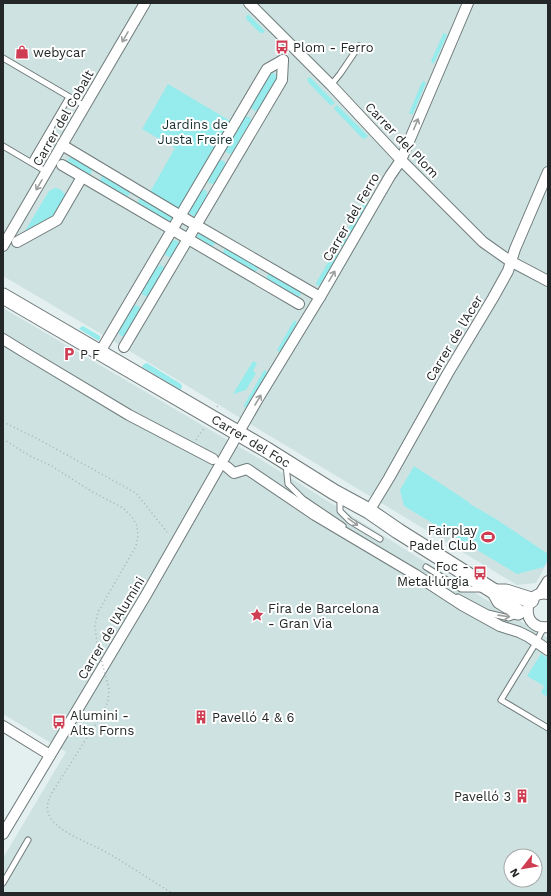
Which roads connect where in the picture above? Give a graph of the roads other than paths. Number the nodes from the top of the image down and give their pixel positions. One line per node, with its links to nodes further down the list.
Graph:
1 (145, 3): 8 (street, Carrer del Cobalt, one-way to 8)
2 (249, 3): 6 (street, Carrer del Plom)
3 (468, 3): 14 (street, Carrer del Ferro, one-way to 3)
4 (359, 46): 6 (lane)
5 (3, 58): 7 (lane)
6 (331, 85): 14 (street, Carrer del Plom)
7 (69, 97): 8 (lane); 15 (lane)
8 (85, 106): 11 (street, Carrer del Cobalt)
9 (242, 110): 10 (street); 10 (street); 13 (street)
10 (258, 120): 16 (street)
11 (62, 145): 18 (street); 19 (street, Carrer del Cobalt)
12 (3, 146): 15 (lane)
13 (217, 153): 16 (street); 22 (street)
14 (401, 160): 36 (street, Carrer del Plom); 43 (street, Carrer del Ferro, one-way to 14)
15 (31, 162): 19 (lane)
16 (233, 162): 25 (street)
17 (62, 165): 21 (street)
18 (100, 168): 23 (street); 24 (street)
19 (47, 172): 33 (street, Carrer del Cobalt, one-way to 33)
20 (548, 172): 36 (street, Carrer de l'Acer)
21 (82, 177): 23 (street); 32 (street)
22 (200, 182): 25 (street); 27 (street)
23 (92, 183): 26 (street)
24 (138, 191): 26 (street); 27 (street)
25 (216, 191): 28 (street)
26 (130, 205): 29 (street)
27 (180, 215): 28 (street); 29 (street)
28 (196, 225): 30 (street); 31 (street)
29 (172, 230): 30 (street); 35 (street)
30 (188, 239): 34 (street); 37 (street)
31 (222, 240): 34 (street); 38 (street)
32 (17, 242)
33 (3, 246)
34 (214, 254): 39 (street)
35 (156, 256): 37 (street); 41 (street)
36 (510, 262): 40 (street, Carrer del Plom); 54 (street, Carrer de l'Acer)
37 (172, 266): 44 (street)
38 (266, 266): 39 (street); 43 (street)
39 (259, 280): 45 (street)
40 (548, 281)
41 (133, 295): 44 (street); 48 (street)
42 (3, 296): 48 (street, Carrer del Foc)
43 (320, 297): 49 (street, Carrer del Ferro, one-way to 43)
44 (149, 304): 47 (street)
45 (299, 304)
46 (3, 339): 50 (street)
47 (124, 347)
48 (100, 352): 49 (street, Carrer del Foc)
49 (238, 434): 51 (street, Carrer del Foc); 66 (street, Carrer de l'Alumini)
50 (212, 459)
51 (286, 462): 53 (street, Carrer del Foc); 60 (lane, one-way to 60)
52 (231, 470): 62 (street, Carrer del Foc)
53 (340, 495): 54 (street, Carrer del Foc); 55 (lane, one-way to 55)
54 (369, 511): 58 (street, Carrer del Foc)
55 (380, 540)
56 (426, 567): 58 (lane)
57 (548, 581): 59 (street)
58 (493, 591): 59 (street, Carrer del Foc); 60 (street, Carrer del Foc)
59 (540, 596): 60 (street)
60 (522, 615): 61 (street)
61 (546, 628): 62 (lane)
62 (533, 640): 63 (street, Carrer del Foc); 65 (lane)
63 (548, 650)
64 (3, 726): 66 (street)
65 (548, 728)
66 (50, 755): 67 (street, Carrer de l'Alumini)
67 (3, 834)
68 (28, 840): 69 (lane)
69 (3, 883)

